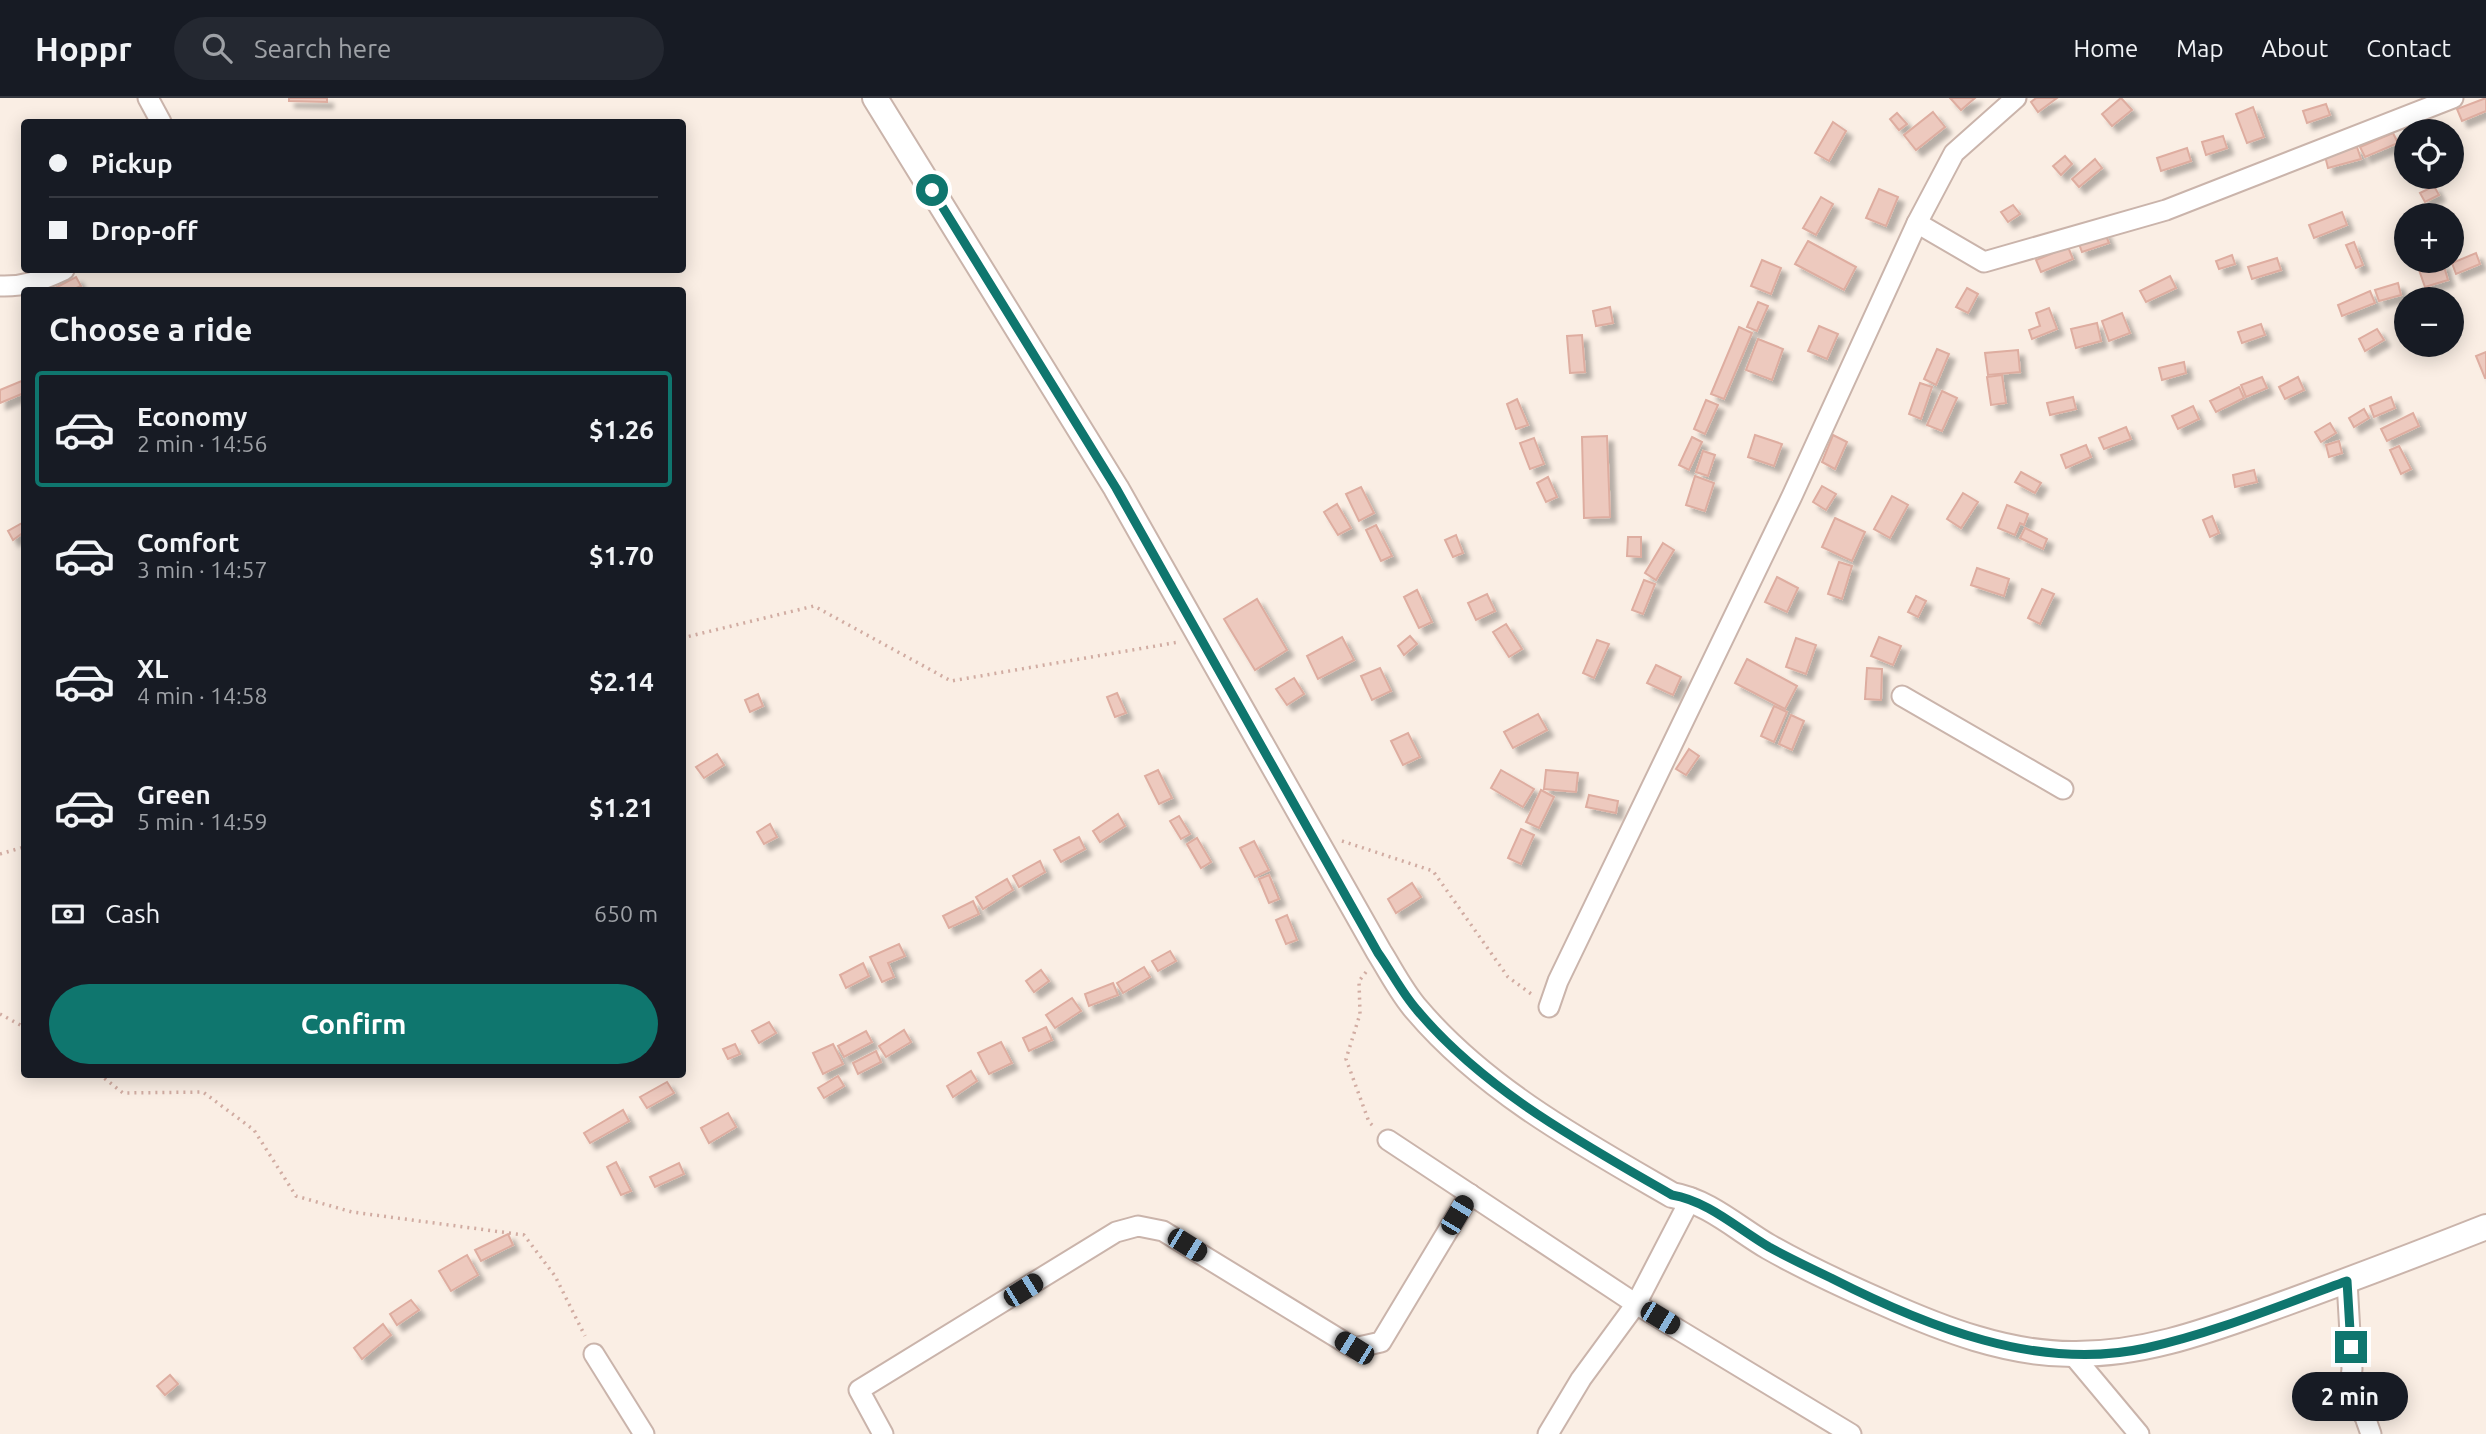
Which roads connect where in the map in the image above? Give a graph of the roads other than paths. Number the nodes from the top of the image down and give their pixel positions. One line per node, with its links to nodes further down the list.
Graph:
1 (148, 98): 5 (street)
2 (875, 98): 14 (street)
3 (2016, 98): 6 (street)
4 (2454, 98): 6 (street)
5 (159, 119)
6 (1917, 223): 11 (street)
7 (57, 273): 8 (street)
8 (0, 286)
9 (1902, 696): 10 (street)
10 (2063, 789)
11 (1549, 1007)
12 (1388, 1140): 13 (street)
13 (1470, 1194): 17 (street); 21 (street)
14 (1691, 1198): 17 (street); 19 (street)
15 (2486, 1227): 16 (street)
16 (2347, 1281): 19 (street); 25 (street)
17 (1636, 1304): 22 (street); 23 (street)
18 (594, 1354): 20 (street)
19 (2071, 1354): 24 (street)
20 (644, 1434)
21 (883, 1434)
22 (1548, 1434)
23 (1850, 1434)
24 (2139, 1434)
25 (2371, 1434)

